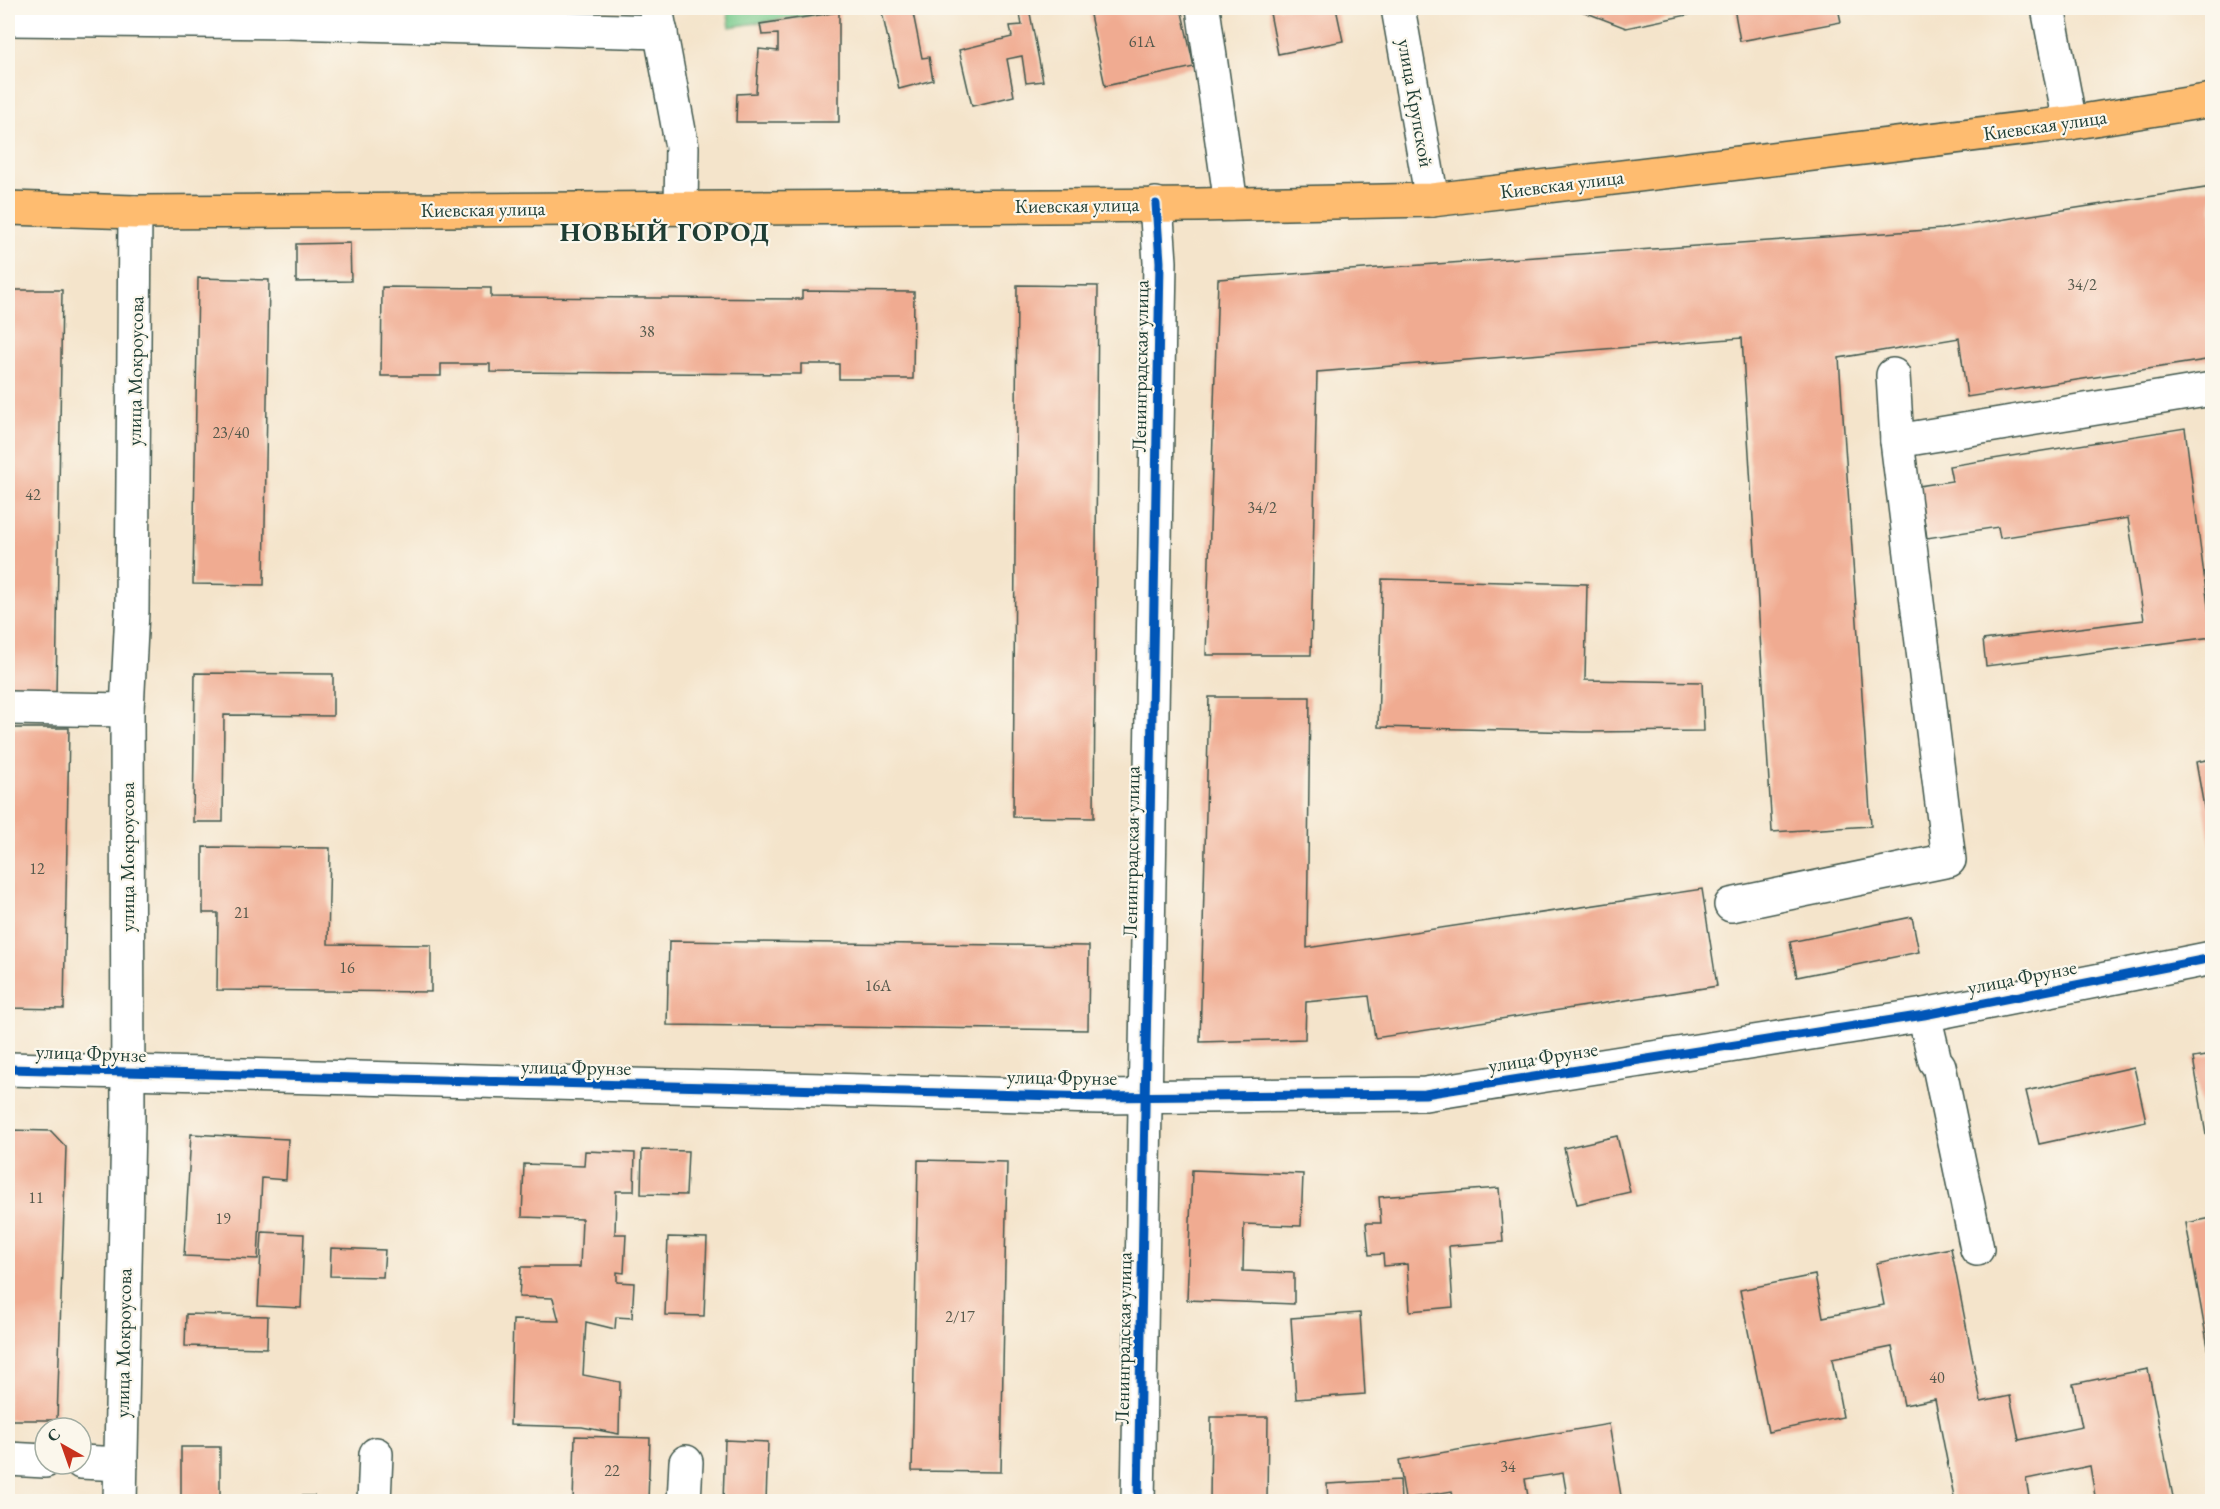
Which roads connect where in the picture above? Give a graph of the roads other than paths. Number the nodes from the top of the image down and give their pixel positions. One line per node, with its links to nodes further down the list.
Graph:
1 (1203, 8): 10 (street)
2 (1398, 8): 8 (street, улица Крупской)
3 (2048, 8): 7 (street)
4 (8, 19): 5 (street)
5 (658, 20): 11 (street)
6 (2212, 100): 7 (main road, Киевская улица)
7 (2070, 123): 8 (main road, Киевская улица)
8 (1432, 200): 10 (main road, Киевская улица)
9 (1156, 204): 10 (main road, Киевская улица); 11 (main road, Киевская улица); 24 (street, Ленинградская улица)
10 (1231, 204)
11 (681, 207): 13 (main road, Киевская улица)
12 (8, 208): 13 (main road, Киевская улица)
13 (135, 212): 18 (street, улица Мокроусова)
14 (1893, 375): 16 (street)
15 (2212, 389): 16 (street)
16 (1897, 441): 19 (street)
17 (8, 708): 18 (street)
18 (127, 710): 23 (street, улица Мокроусова)
19 (1731, 905)
20 (2212, 958): 21 (street, улица Фрунзе)
21 (1924, 1015): 24 (street, улица Фрунзе); 25 (street)
22 (8, 1069): 23 (street, улица Фрунзе)
23 (128, 1072): 24 (street, улица Фрунзе); 31 (street, улица Мокроусова)
24 (1147, 1096): 35 (street, Ленинградская улица)
25 (1977, 1248)
26 (376, 1454): 33 (street)
27 (8, 1459): 28 (street)
28 (33, 1460)
29 (686, 1462): 34 (street)
30 (93, 1463): 31 (street)
31 (121, 1464): 32 (street, улица Мокроусова)
32 (120, 1502)
33 (374, 1502)
34 (684, 1502)
35 (1138, 1502)

